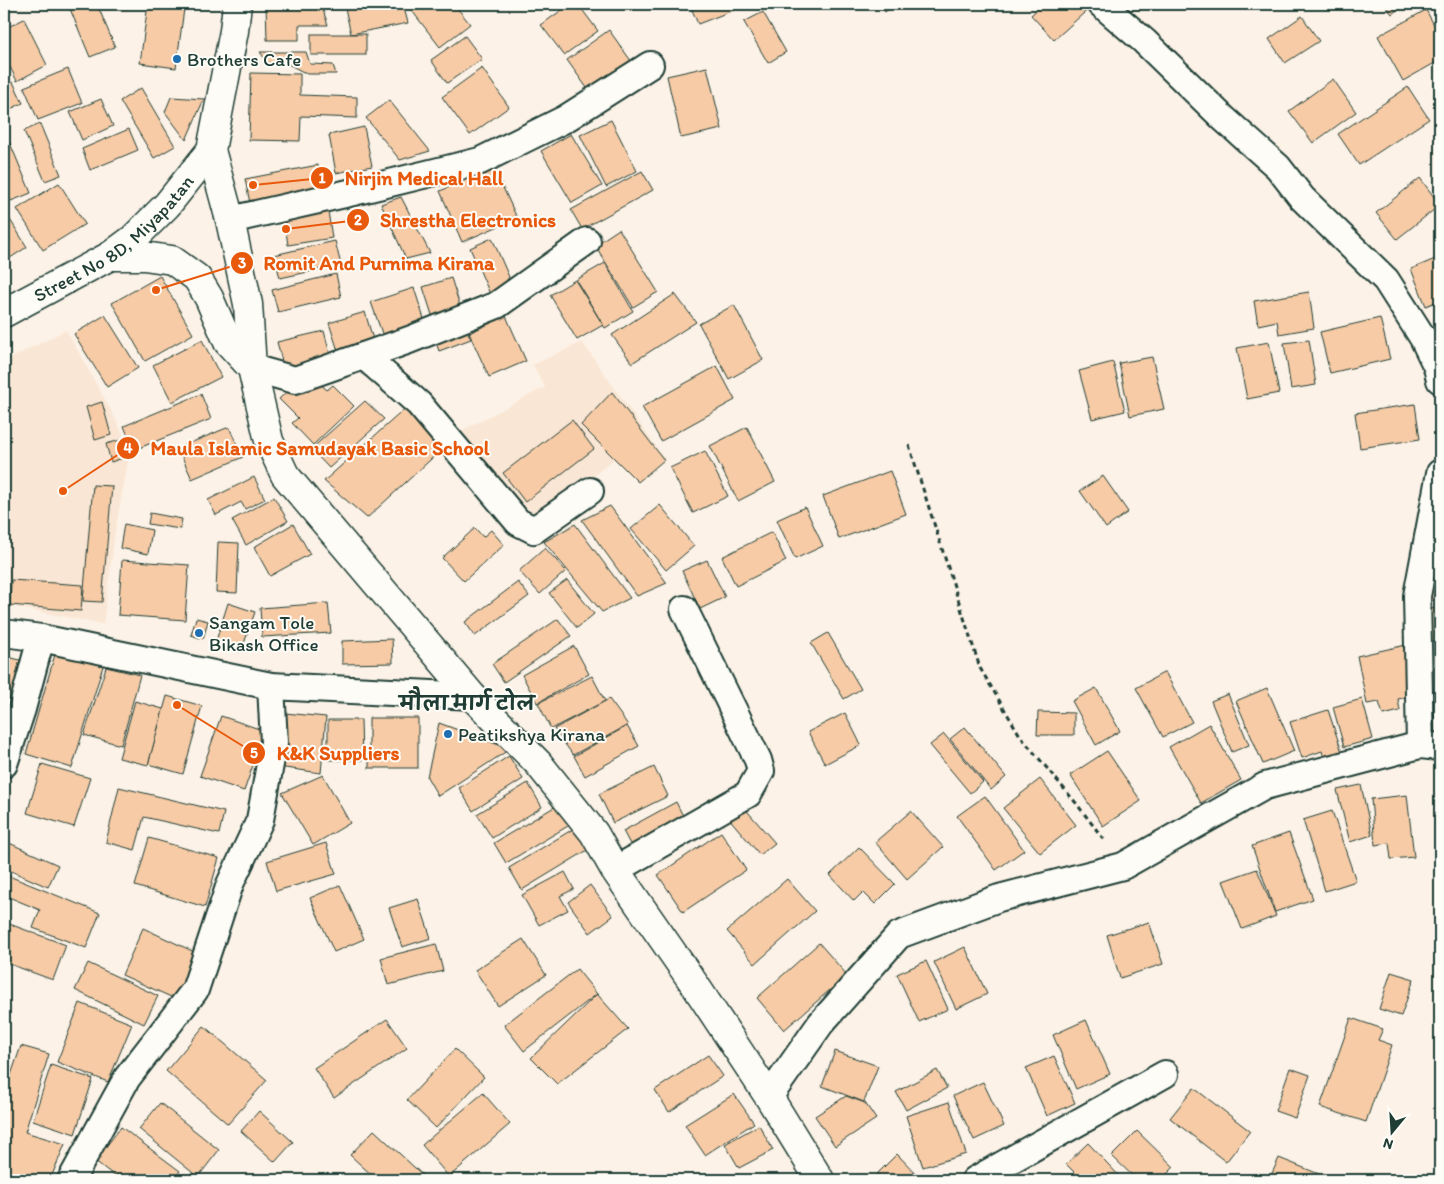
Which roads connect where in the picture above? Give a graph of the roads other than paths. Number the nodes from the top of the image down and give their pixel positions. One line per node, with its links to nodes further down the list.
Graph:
1 (237, 4): 4 (main road)
2 (1101, 4): 11 (street)
3 (650, 65): 5 (street)
4 (211, 150): 5 (main road); 7 (main road, Street No 8D, Miyapatan)
5 (230, 220): 10 (main road)
6 (587, 241): 9 (street)
7 (110, 256): 8 (main road, Street No 8D, Miyapatan); 10 (main road)
8 (4, 313)
9 (364, 356): 10 (street); 13 (street)
10 (252, 368): 18 (main road)
11 (1440, 380)
12 (1440, 472): 19 (street)
13 (590, 491)
14 (684, 609): 21 (street)
15 (4, 633): 16 (street)
16 (41, 638): 17 (street); 20 (street)
17 (271, 686): 18 (street); 24 (street)
18 (472, 696): 21 (main road)
19 (1430, 746): 23 (street)
20 (4, 764)
21 (615, 870): 23 (main road)
22 (1165, 1074): 26 (street)
23 (769, 1097): 25 (main road)
24 (70, 1180)
25 (820, 1180)
26 (975, 1180)

